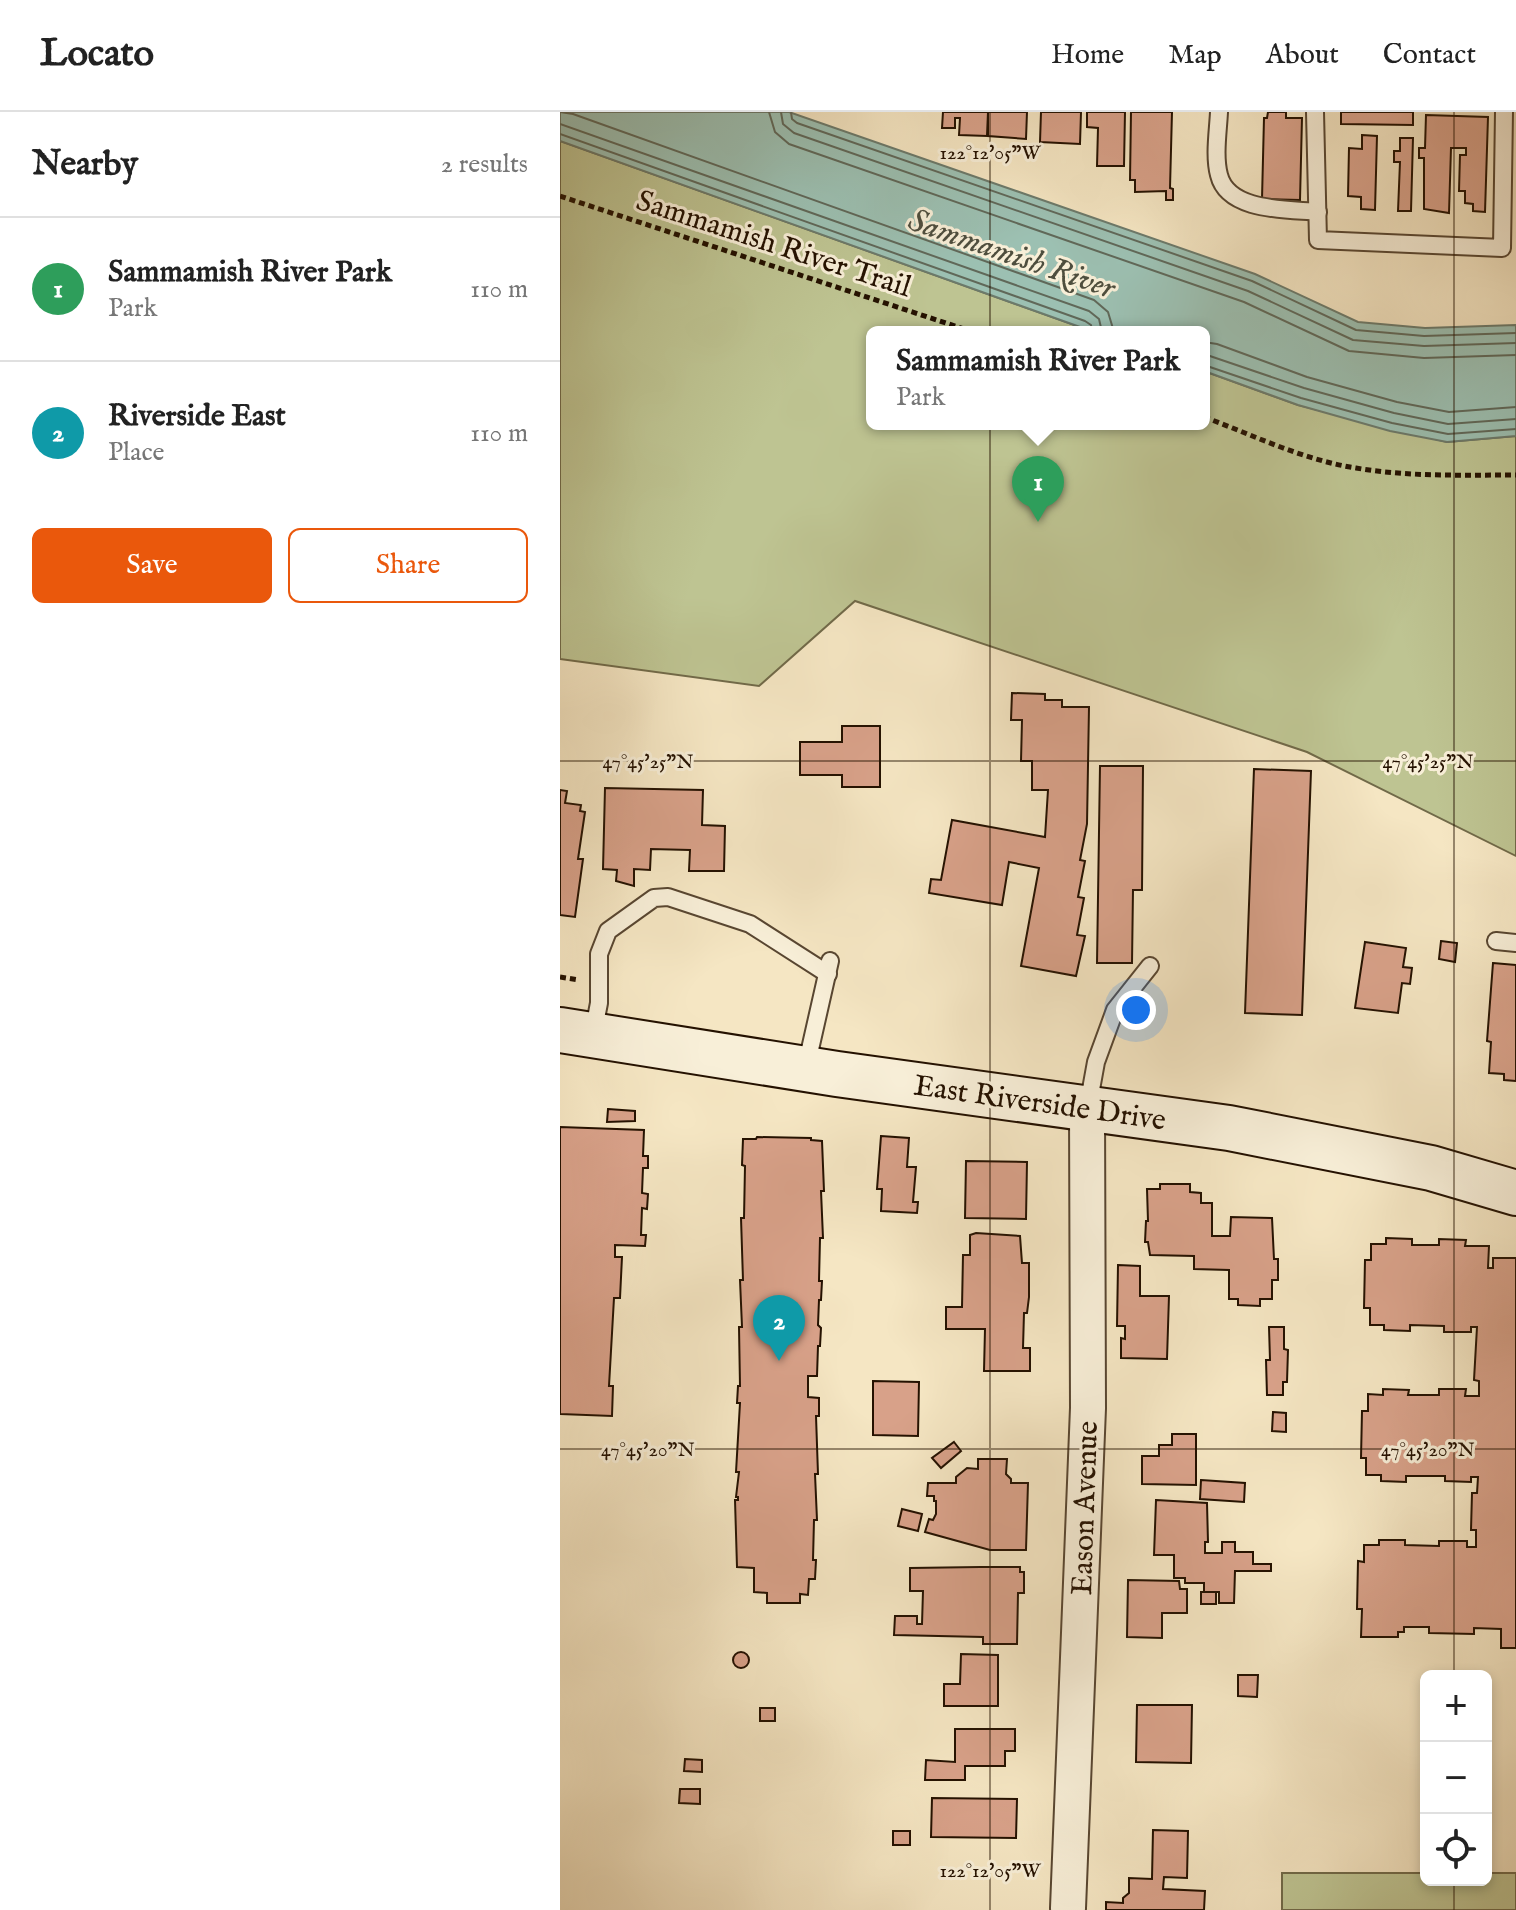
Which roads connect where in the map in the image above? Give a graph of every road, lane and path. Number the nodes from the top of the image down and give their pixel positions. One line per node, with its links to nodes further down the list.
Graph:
1 (1219, 112): 5 (lane)
2 (1315, 112): 5 (lane)
3 (1504, 112): 5 (lane)
4 (560, 196): 6 (path, Sammamish River Trail)
5 (1318, 212)
6 (955, 326)
7 (1210, 419): 8 (path)
8 (1516, 475)
9 (1496, 941): 10 (lane)
10 (1516, 943)
11 (1150, 966): 14 (lane)
12 (576, 1033): 13 (main road, East Riverside Drive); 13 (lane)
13 (805, 1069): 14 (main road, East Riverside Drive)
14 (1087, 1108): 15 (main road, East Riverside Drive); 16 (street, Eason Avenue)
15 (1516, 1193)
16 (1068, 1908)

